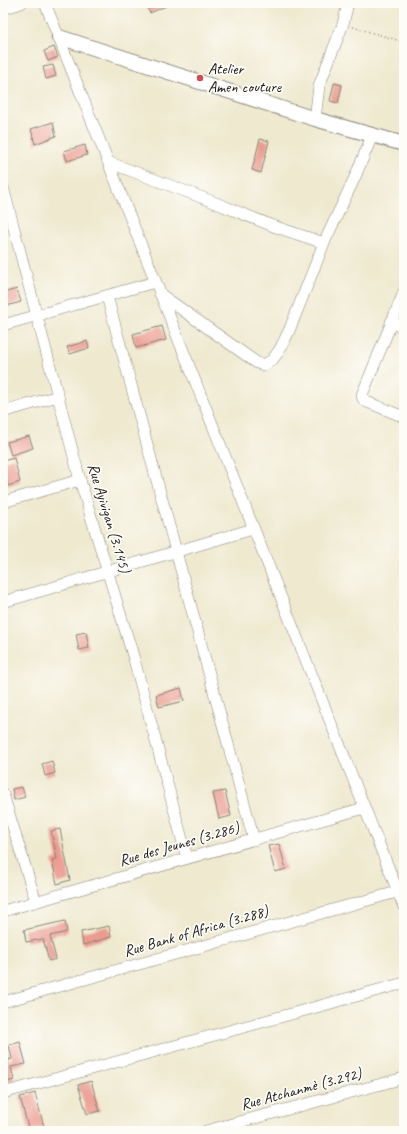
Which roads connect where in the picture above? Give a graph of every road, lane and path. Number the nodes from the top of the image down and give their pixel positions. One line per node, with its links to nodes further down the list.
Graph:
1 (21, 3): 4 (street)
2 (45, 3): 6 (street)
3 (348, 3): 5 (street)
4 (3, 9)
5 (343, 24): 7 (path); 8 (street)
6 (59, 37): 8 (street); 11 (street)
7 (404, 42)
8 (314, 119): 9 (street)
9 (372, 136): 10 (street); 13 (street)
10 (404, 144)
11 (108, 162): 13 (street); 14 (street)
12 (3, 187): 18 (street, Rue Ayivigan (3.145))
13 (324, 243): 16 (street)
14 (155, 282): 16 (street); 17 (street)
15 (404, 292): 19 (street)
16 (160, 294): 27 (street)
17 (106, 296): 18 (street); 28 (street)
18 (37, 315): 20 (street); 22 (street, Rue Ayivigan (3.145))
19 (391, 322): 21 (street); 24 (street)
20 (3, 325)
21 (404, 328)
22 (58, 396): 23 (street); 25 (street, Rue Ayivigan (3.145))
23 (3, 412)
24 (404, 417)
25 (80, 480): 26 (street); 29 (street, Rue Ayivigan (3.145))
26 (3, 502)
27 (253, 529): 28 (street); 32 (street)
28 (176, 552): 29 (street); 33 (street)
29 (108, 572): 30 (street); 34 (street, Rue Ayivigan (3.145))
30 (3, 602)
31 (3, 794): 36 (street)
32 (364, 808): 33 (street, Rue des Jeunes (3.286)); 35 (street)
33 (254, 840): 34 (street, Rue des Jeunes (3.286))
34 (187, 858): 36 (street, Rue des Jeunes (3.286))
35 (401, 890): 37 (street); 40 (street, Rue Bank of Africa (3.288))
36 (36, 902): 38 (street, Rue des Jeunes (3.286))
37 (404, 907)
38 (3, 911)
39 (404, 983): 42 (street)
40 (3, 1002)
41 (404, 1078): 43 (street, Rue Atchanmè (3.292))
42 (3, 1093)
43 (206, 1131)

